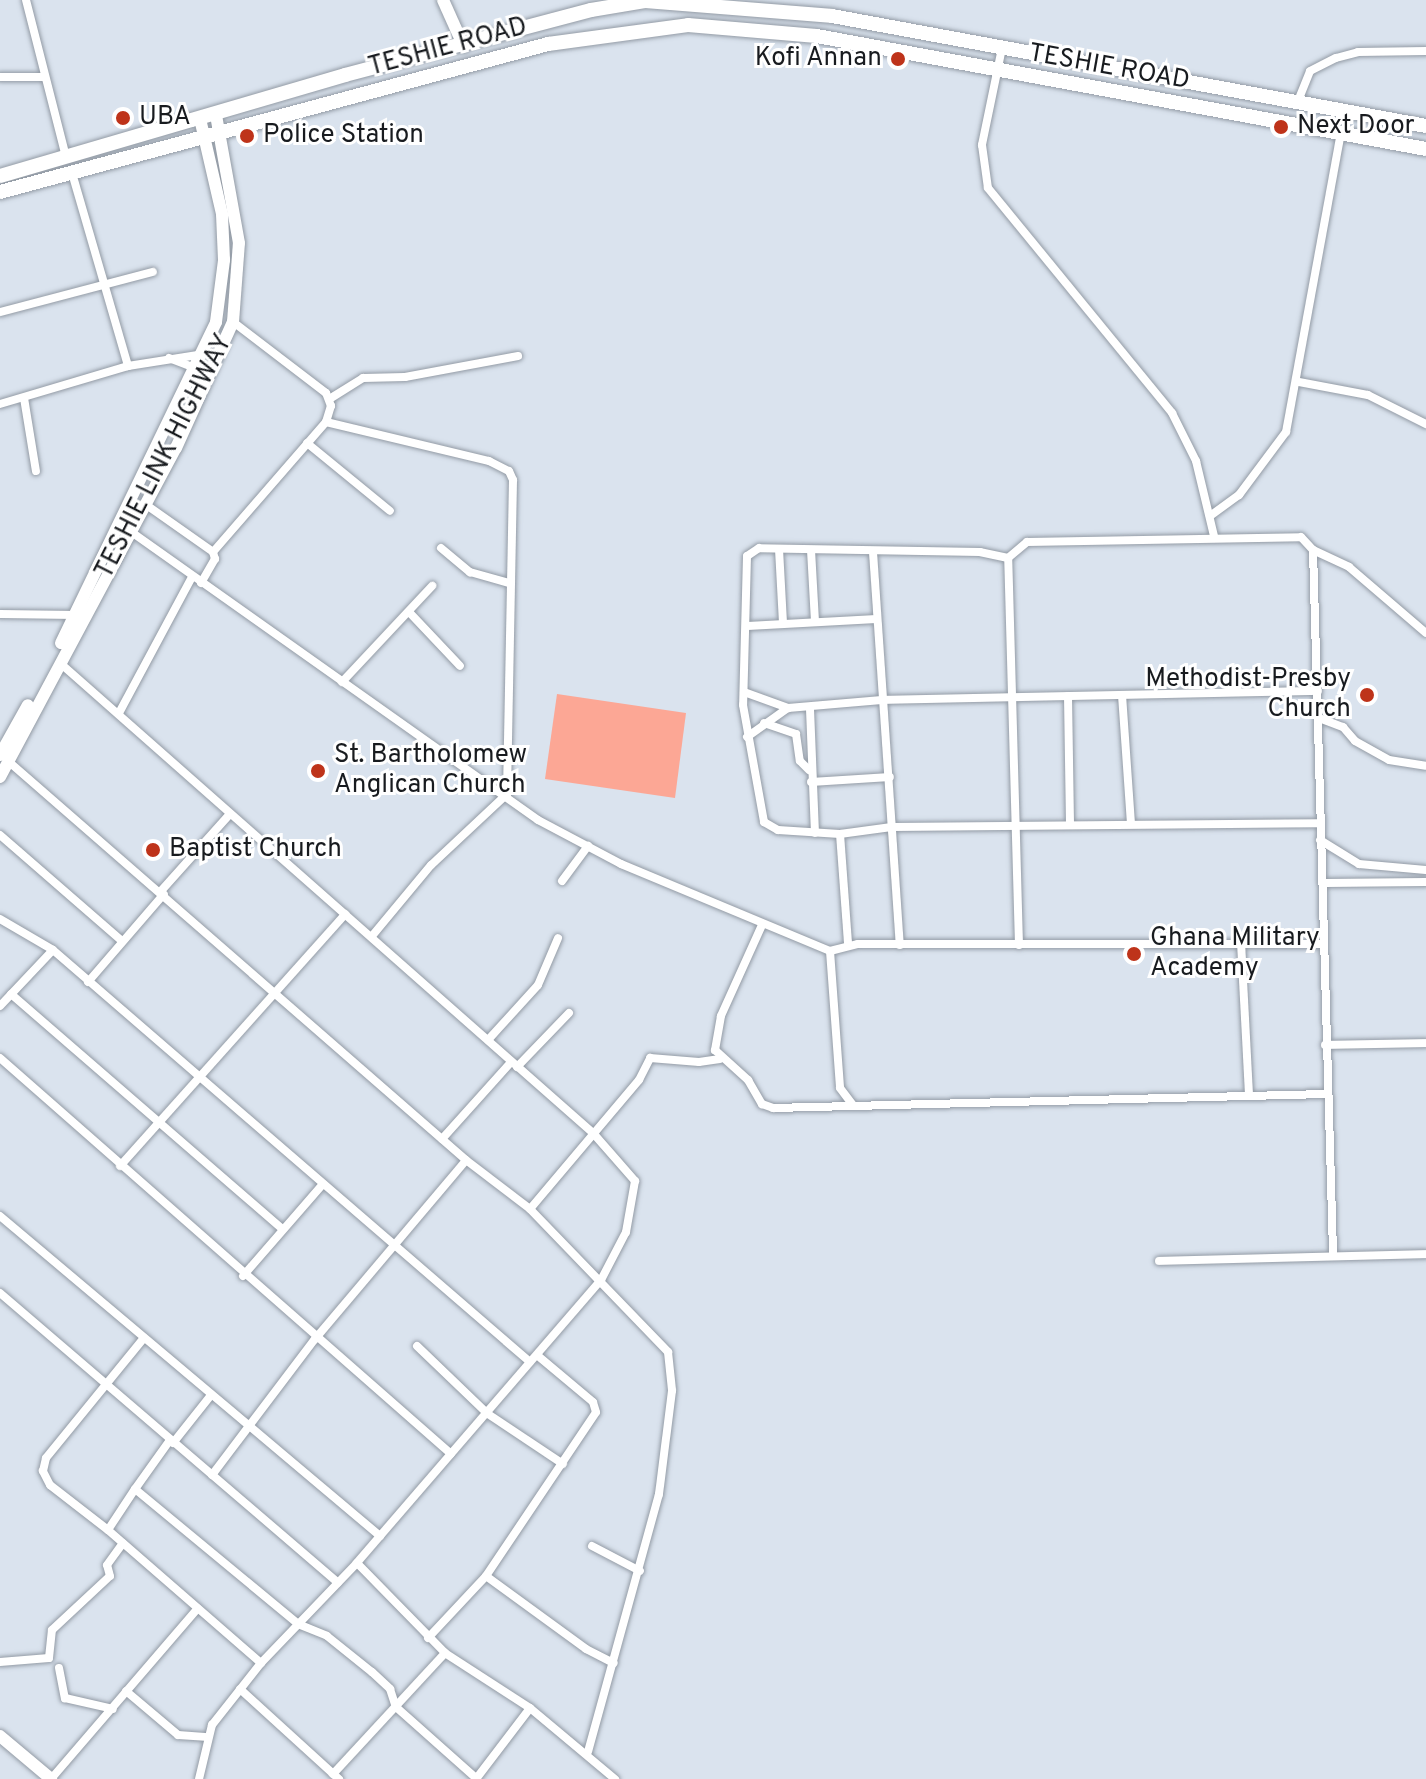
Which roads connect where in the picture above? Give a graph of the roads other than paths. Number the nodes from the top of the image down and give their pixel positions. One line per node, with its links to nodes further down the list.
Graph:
1 (26, 0): 8 (street)
2 (443, 0): 3 (main road)
3 (464, 47): 4 (main road, TESHIE ROAD); 10 (main road, TESHIE ROAD)
4 (1002, 48): 6 (street); 9 (main road, TESHIE ROAD)
5 (1426, 51): 9 (street)
6 (996, 70): 13 (main road, TESHIE ROAD); 14 (main road, TESHIE ROAD); 40 (street)
7 (0, 77): 8 (street)
8 (44, 77): 17 (street)
9 (1298, 101): 12 (main road, TESHIE ROAD)
10 (216, 115): 11 (main road, TESHIE ROAD); 14 (main road, TESHIE LINK HIGHWAY)
11 (200, 119): 15 (main road, TESHIE LINK HIGHWAY); 17 (main road, TESHIE ROAD)
12 (1426, 126)
13 (1341, 132): 16 (main road, TESHIE ROAD); 30 (street)
14 (222, 134): 15 (main road, TESHIE ROAD); 24 (main road, TESHIE LINK HIGHWAY)
15 (206, 139): 18 (main road, TESHIE ROAD); 25 (main road, TESHIE LINK HIGHWAY)
16 (1426, 149)
17 (66, 157): 19 (main road, TESHIE ROAD)
18 (72, 173): 20 (main road, TESHIE ROAD); 22 (street)
19 (0, 176)
20 (0, 192)
21 (153, 272): 22 (street)
22 (106, 283): 23 (street); 28 (street)
23 (0, 312)
24 (233, 322): 32 (street); 38 (main road, TESHIE LINK HIGHWAY)
25 (204, 354): 27 (street); 29 (main road, TESHIE LINK HIGHWAY)
26 (518, 356): 32 (street)
27 (168, 358): 28 (street); 29 (street)
28 (128, 366): 31 (street)
29 (197, 369): 56 (main road, TESHIE LINK HIGHWAY)
30 (1299, 382): 35 (street); 40 (street)
31 (24, 398): 33 (street); 37 (street)
32 (331, 398): 34 (street)
33 (0, 404)
34 (326, 422): 36 (street); 52 (street)
35 (1426, 424)
36 (307, 443): 39 (street); 47 (street)
37 (36, 471)
38 (145, 504): 41 (main road, TESHIE LINK HIGHWAY); 47 (street)
39 (390, 511)
40 (1210, 516): 42 (street)
41 (130, 531): 50 (street); 56 (main road, TESHIE LINK HIGHWAY)
42 (1214, 536): 46 (street); 49 (street)
43 (441, 548): 52 (street)
44 (779, 549): 45 (street); 59 (street); 60 (street)
45 (811, 550): 48 (street); 58 (street)
46 (1313, 550): 61 (street); 65 (street)
47 (213, 552): 51 (street)
48 (873, 552): 49 (street); 57 (street)
49 (1008, 558): 69 (street)
50 (192, 577): 51 (street); 73 (street)
51 (201, 583): 64 (street)
52 (509, 583): 83 (street)
53 (432, 586): 54 (street)
54 (409, 612): 63 (street); 64 (street)
55 (0, 614): 56 (street)
56 (79, 615): 62 (main road, TESHIE LINK HIGHWAY); 77 (main road, TESHIE LINK HIGHWAY)
57 (877, 619): 58 (street); 70 (street)
58 (815, 622): 59 (street)
59 (783, 624): 60 (street)
60 (747, 626): 66 (street)
61 (1426, 633)
62 (60, 663): 73 (street); 77 (main road, TESHIE LINK HIGHWAY)
63 (460, 666)
64 (342, 682): 83 (street)
65 (1318, 691): 67 (street); 74 (street)
66 (744, 692): 71 (street); 76 (street)
67 (1122, 695): 68 (street); 85 (street)
68 (1068, 696): 69 (street); 87 (street)
69 (1011, 697): 70 (street); 88 (street)
70 (882, 700): 72 (street); 81 (street)
71 (788, 708): 72 (street); 75 (street)
72 (810, 709): 79 (street)
73 (119, 713): 84 (street)
74 (1319, 718): 78 (street); 86 (street)
75 (764, 723): 76 (street); 79 (street)
76 (747, 737): 90 (street)
77 (4, 758): 80 (main road, TESHIE LINK HIGHWAY); 99 (street)
78 (1426, 766)
79 (809, 770): 82 (street)
80 (0, 777)
81 (890, 777): 82 (street); 89 (street)
82 (811, 782): 90 (street)
83 (507, 794): 94 (street); 103 (street)
84 (229, 815): 99 (street); 100 (street)
85 (1131, 823): 86 (street); 87 (street)
86 (1320, 823): 93 (street)
87 (1070, 824): 88 (street)
88 (1011, 825): 89 (street); 110 (street)
89 (892, 827): 91 (street); 109 (street)
90 (815, 833): 91 (street)
91 (840, 834): 107 (street)
92 (0, 835): 105 (street)
93 (1320, 840): 95 (street); 98 (street)
94 (588, 846): 96 (street); 102 (street)
95 (1426, 870)
96 (562, 881)
97 (1426, 882): 98 (street)
98 (1325, 883): 108 (street)
99 (162, 893): 105 (street); 115 (street)
100 (345, 914): 103 (street); 115 (street)
101 (0, 919): 111 (street)
102 (762, 925): 112 (street); 122 (street)
103 (372, 936): 118 (street)
104 (558, 938): 118 (street)
105 (122, 941): 113 (street)
106 (1241, 942): 108 (street); 110 (street); 126 (street)
107 (848, 944): 109 (street); 112 (street)
108 (1324, 944): 120 (street)
109 (900, 945): 110 (street)
110 (1019, 945)
111 (53, 950): 113 (street); 114 (street)
112 (830, 951): 125 (street)
113 (88, 982): 124 (street)
114 (11, 994): 116 (street); 130 (street)
115 (277, 994): 124 (street); 132 (street)
116 (0, 1006)
117 (569, 1013): 123 (street)
118 (488, 1040): 123 (street)
119 (1426, 1043): 120 (street)
120 (1325, 1045): 127 (street)
121 (0, 1058): 134 (street)
122 (720, 1059): 129 (street); 131 (street)
123 (514, 1065): 131 (street); 132 (street)
124 (199, 1077): 130 (street); 135 (street)
125 (840, 1088): 128 (street); 129 (street)
126 (1249, 1094): 127 (street); 128 (street)
127 (1327, 1094): 140 (street)
128 (853, 1105): 129 (street)
129 (825, 1106)
130 (160, 1120): 134 (street); 138 (street)
131 (593, 1133): 136 (street); 144 (street)
132 (442, 1139): 133 (street)
133 (466, 1160): 136 (street); 139 (street)
134 (120, 1166): 143 (street)
135 (323, 1184): 138 (street); 139 (street)
136 (530, 1209): 144 (street)
137 (0, 1216): 146 (street)
138 (282, 1229): 143 (street)
139 (397, 1243): 147 (street); 150 (street)
140 (1333, 1254): 141 (street); 142 (street)
141 (1426, 1254)
142 (1159, 1261)
143 (243, 1276): 147 (street)
144 (601, 1280): 149 (street); 165 (street)
145 (0, 1293): 151 (street)
146 (144, 1338): 151 (street); 152 (street)
147 (315, 1339): 154 (street); 156 (street)
148 (417, 1346): 153 (street)
149 (537, 1355): 150 (street); 157 (street)
150 (530, 1362): 153 (street)
151 (107, 1385): 155 (street); 160 (street)
152 (211, 1395): 154 (street); 155 (street)
153 (488, 1414): 156 (street); 157 (street)
154 (246, 1424): 158 (street); 161 (street)
155 (172, 1442): 158 (street); 159 (street)
156 (451, 1454): 161 (street)
157 (563, 1464): 166 (street)
158 (212, 1475): 167 (street)
159 (135, 1489): 160 (street); 169 (street)
160 (108, 1530): 162 (street)
161 (380, 1536): 164 (street)
162 (123, 1543): 168 (street); 172 (street)
163 (592, 1546): 165 (street)
164 (357, 1563): 167 (street); 170 (street)
165 (640, 1571): 174 (street)
166 (486, 1576): 170 (street); 174 (street)
167 (338, 1583): 169 (street)
168 (198, 1608): 173 (street); 177 (street)
169 (298, 1624): 173 (street); 178 (street)
170 (428, 1638): 171 (street)
171 (445, 1653): 178 (street); 179 (street)
172 (0, 1662)
173 (261, 1663): 176 (street)
174 (614, 1663): 183 (street)
175 (59, 1668): 180 (street)
176 (240, 1689): 182 (street); 184 (street)
177 (126, 1691): 180 (street); 182 (street)
178 (396, 1707): 184 (street); 188 (street)
179 (530, 1708): 183 (street); 188 (street)
180 (113, 1709): 186 (street)
181 (0, 1736): 186 (main road)
182 (205, 1737): 187 (street)
183 (588, 1751): 185 (street)
184 (336, 1776)
185 (604, 1776): 189 (street)
186 (51, 1779)
187 (199, 1779)
188 (476, 1779)
189 (615, 1779)

